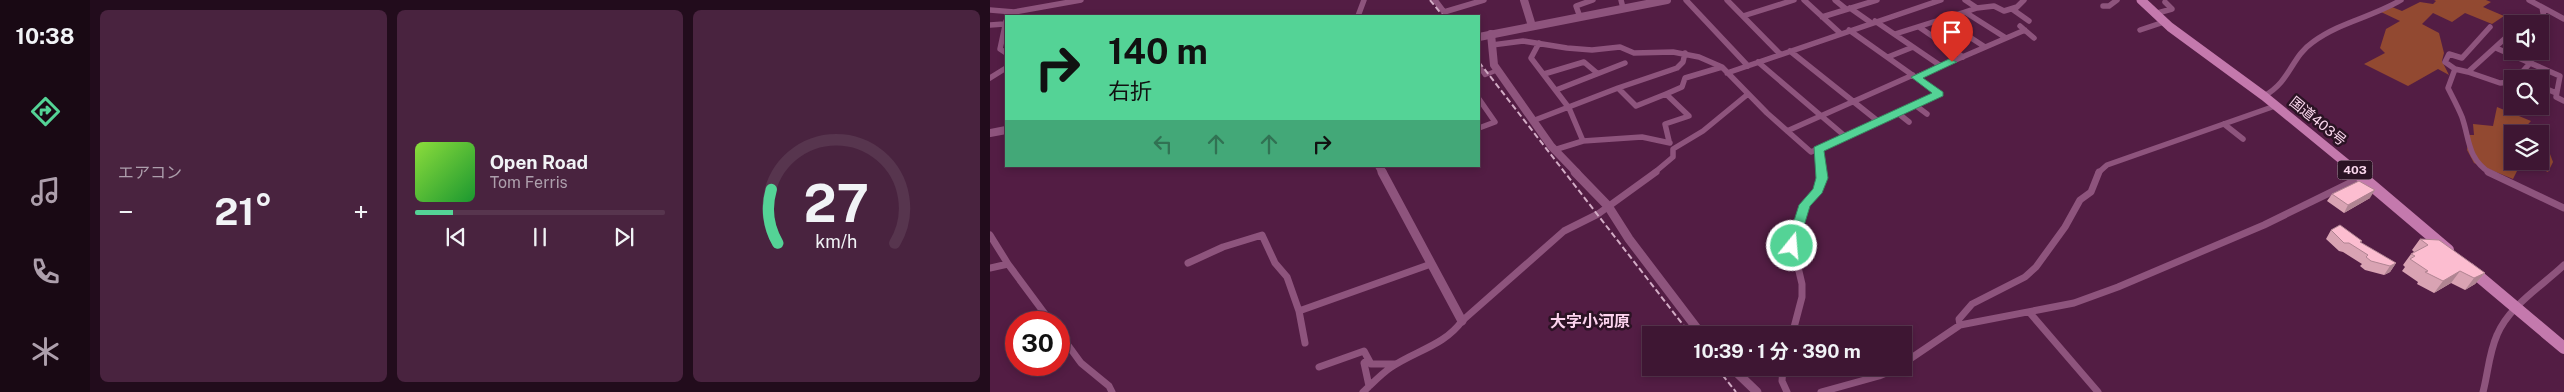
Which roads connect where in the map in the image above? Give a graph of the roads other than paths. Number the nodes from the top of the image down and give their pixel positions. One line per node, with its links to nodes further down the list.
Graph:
1 (1081, 0): 32 (street)
2 (1364, 0): 34 (street)
3 (1436, 0): 4 (street)
4 (1484, 0)
5 (1524, 0): 46 (street)
6 (1593, 0): 37 (street)
7 (1621, 0): 25 (street)
8 (1667, 0): 25 (street)
9 (1686, 0): 72 (street)
10 (1727, 0): 36 (street)
11 (1794, 0): 36 (street)
12 (1804, 0): 38 (street)
13 (1835, 0): 27 (street)
14 (1877, 0): 21 (street)
15 (1941, 0): 42 (street)
16 (2023, 0): 28 (street)
17 (2117, 0): 30 (street)
18 (2141, 0): 33 (highway, 国道403号 / 403)
19 (2401, 0): 93 (street)
20 (2530, 0): 24 (street)
21 (1868, 1): 27 (street)
22 (1968, 1): 26 (street)
23 (2165, 2): 33 (street)
24 (2542, 7): 35 (street); 40 (street)
25 (1624, 8): 37 (street)
26 (1977, 8): 28 (street); 31 (street)
27 (1848, 9): 38 (street); 42 (street)
28 (2012, 9): 41 (street)
29 (990, 10): 32 (street)
30 (2115, 10)
31 (1966, 12): 39 (street); 55 (street)
32 (1012, 14)
33 (2154, 14): 43 (highway, 国道403号 / 403)
34 (1358, 15)
35 (2543, 15)
36 (1742, 16): 66 (street)
37 (1580, 17): 46 (street)
38 (1822, 17): 51 (street)
39 (1942, 19): 47 (street); 61 (street)
40 (2564, 19)
41 (2029, 21)
42 (1872, 22): 49 (street); 53 (street)
43 (2164, 22): 50 (street); 93 (highway, 国道403号 / 403)
44 (1005, 23): 45 (street); 64 (street)
45 (990, 25)
46 (1532, 26): 52 (street)
47 (1919, 27): 53 (street); 68 (street)
48 (2490, 27): 77 (street)
49 (1849, 30): 51 (street); 67 (street)
50 (2140, 30)
51 (1840, 33): 63 (street)
52 (1491, 34): 54 (street); 59 (street)
53 (1895, 34): 60 (street)
54 (1480, 37)
55 (2006, 38): 56 (street); 61 (street)
56 (2034, 38)
57 (2504, 40): 62 (street)
58 (1539, 43): 59 (street); 65 (street); 83 (street)
59 (1492, 45): 78 (street)
60 (1913, 47): 67 (street); 73 (street)
61 (1985, 47): 68 (street)
62 (2496, 48): 70 (street); 80 (street)
63 (1790, 51): 66 (street); 96 (street)
64 (1005, 52)
65 (1685, 53): 74 (street); 87 (street)
66 (1780, 54): 69 (street)
67 (1888, 57): 84 (street)
68 (1963, 57): 73 (street)
69 (1758, 62): 72 (street); 102 (street)
70 (2531, 62): 79 (street); 90 (street)
71 (1625, 63): 81 (street)
72 (1748, 66): 82 (street)
73 (1941, 66): 84 (street)
74 (1722, 67): 82 (street); 91 (street)
75 (1480, 68): 78 (street)
76 (1005, 69): 85 (street)
77 (2455, 69): 80 (street); 121 (street)
78 (1498, 70): 103 (street)
79 (2525, 70)
80 (2468, 72): 86 (street)
81 (1597, 73): 83 (street); 88 (street)
82 (1727, 73): 92 (street)
83 (1544, 74): 88 (street)
84 (1914, 76): 96 (street); 97 (street)
85 (990, 78)
86 (2504, 83)
87 (1618, 88): 91 (street); 99 (street)
88 (1556, 90): 99 (street)
89 (2549, 90): 90 (street)
90 (2556, 93): 95 (street)
91 (1666, 94): 114 (street)
92 (1748, 94): 109 (street); 115 (street)
93 (2264, 96): 98 (highway, 国道403号 / 403)
94 (1480, 100): 107 (street)
95 (2564, 101)
96 (1854, 102): 102 (street); 104 (street)
97 (1916, 105): 100 (street); 101 (street)
98 (2275, 106): 106 (street); 119 (highway, 国道403号 / 403)
99 (1568, 107): 103 (street); 113 (street)
100 (1899, 114): 104 (street); 105 (street)
101 (1926, 114)
102 (1821, 116): 109 (street); 111 (street)
103 (1534, 120): 117 (street)
104 (1879, 122): 111 (street)
105 (1909, 122)
106 (2224, 124): 112 (street); 133 (street)
107 (1480, 128)
108 (1005, 130): 110 (street)
109 (1787, 131): 116 (street)
110 (990, 133)
111 (1846, 137): 116 (street)
112 (2244, 139)
113 (1583, 141): 114 (street); 117 (street)
114 (1669, 141): 115 (street)
115 (1673, 149): 120 (street)
116 (1818, 149): 135 (street)
117 (1554, 150): 120 (street)
118 (1380, 167): 125 (street)
119 (2363, 176): 128 (highway, 国道403号 / 403); 131 (street)
120 (1608, 206): 132 (street); 134 (street)
121 (2564, 208)
122 (990, 235): 124 (street)
123 (1188, 263): 130 (street)
124 (1008, 264): 127 (street); 129 (street)
125 (1431, 264): 130 (street); 132 (street)
126 (2564, 265): 128 (street)
127 (990, 268)
128 (2517, 310): 138 (highway, 国道403号 / 403); 152 (street)
129 (1043, 311)
130 (1299, 312): 136 (street)
131 (2030, 312): 133 (street); 151 (street)
132 (1462, 321): 141 (street)
133 (1960, 325): 139 (street)
134 (1695, 326)
135 (1794, 326)
136 (1304, 343)
137 (1070, 348): 147 (street)
138 (2564, 348)
139 (1912, 358)
140 (1368, 359): 141 (street); 142 (street); 146 (street)
141 (1397, 364): 146 (street)
142 (1319, 367)
143 (1740, 376): 148 (street)
144 (1782, 376): 149 (street)
145 (1879, 376): 150 (street)
146 (1366, 389)
147 (1112, 392)
148 (1757, 392)
149 (1787, 392)
150 (1822, 392)
151 (2098, 392)
152 (2483, 392)

